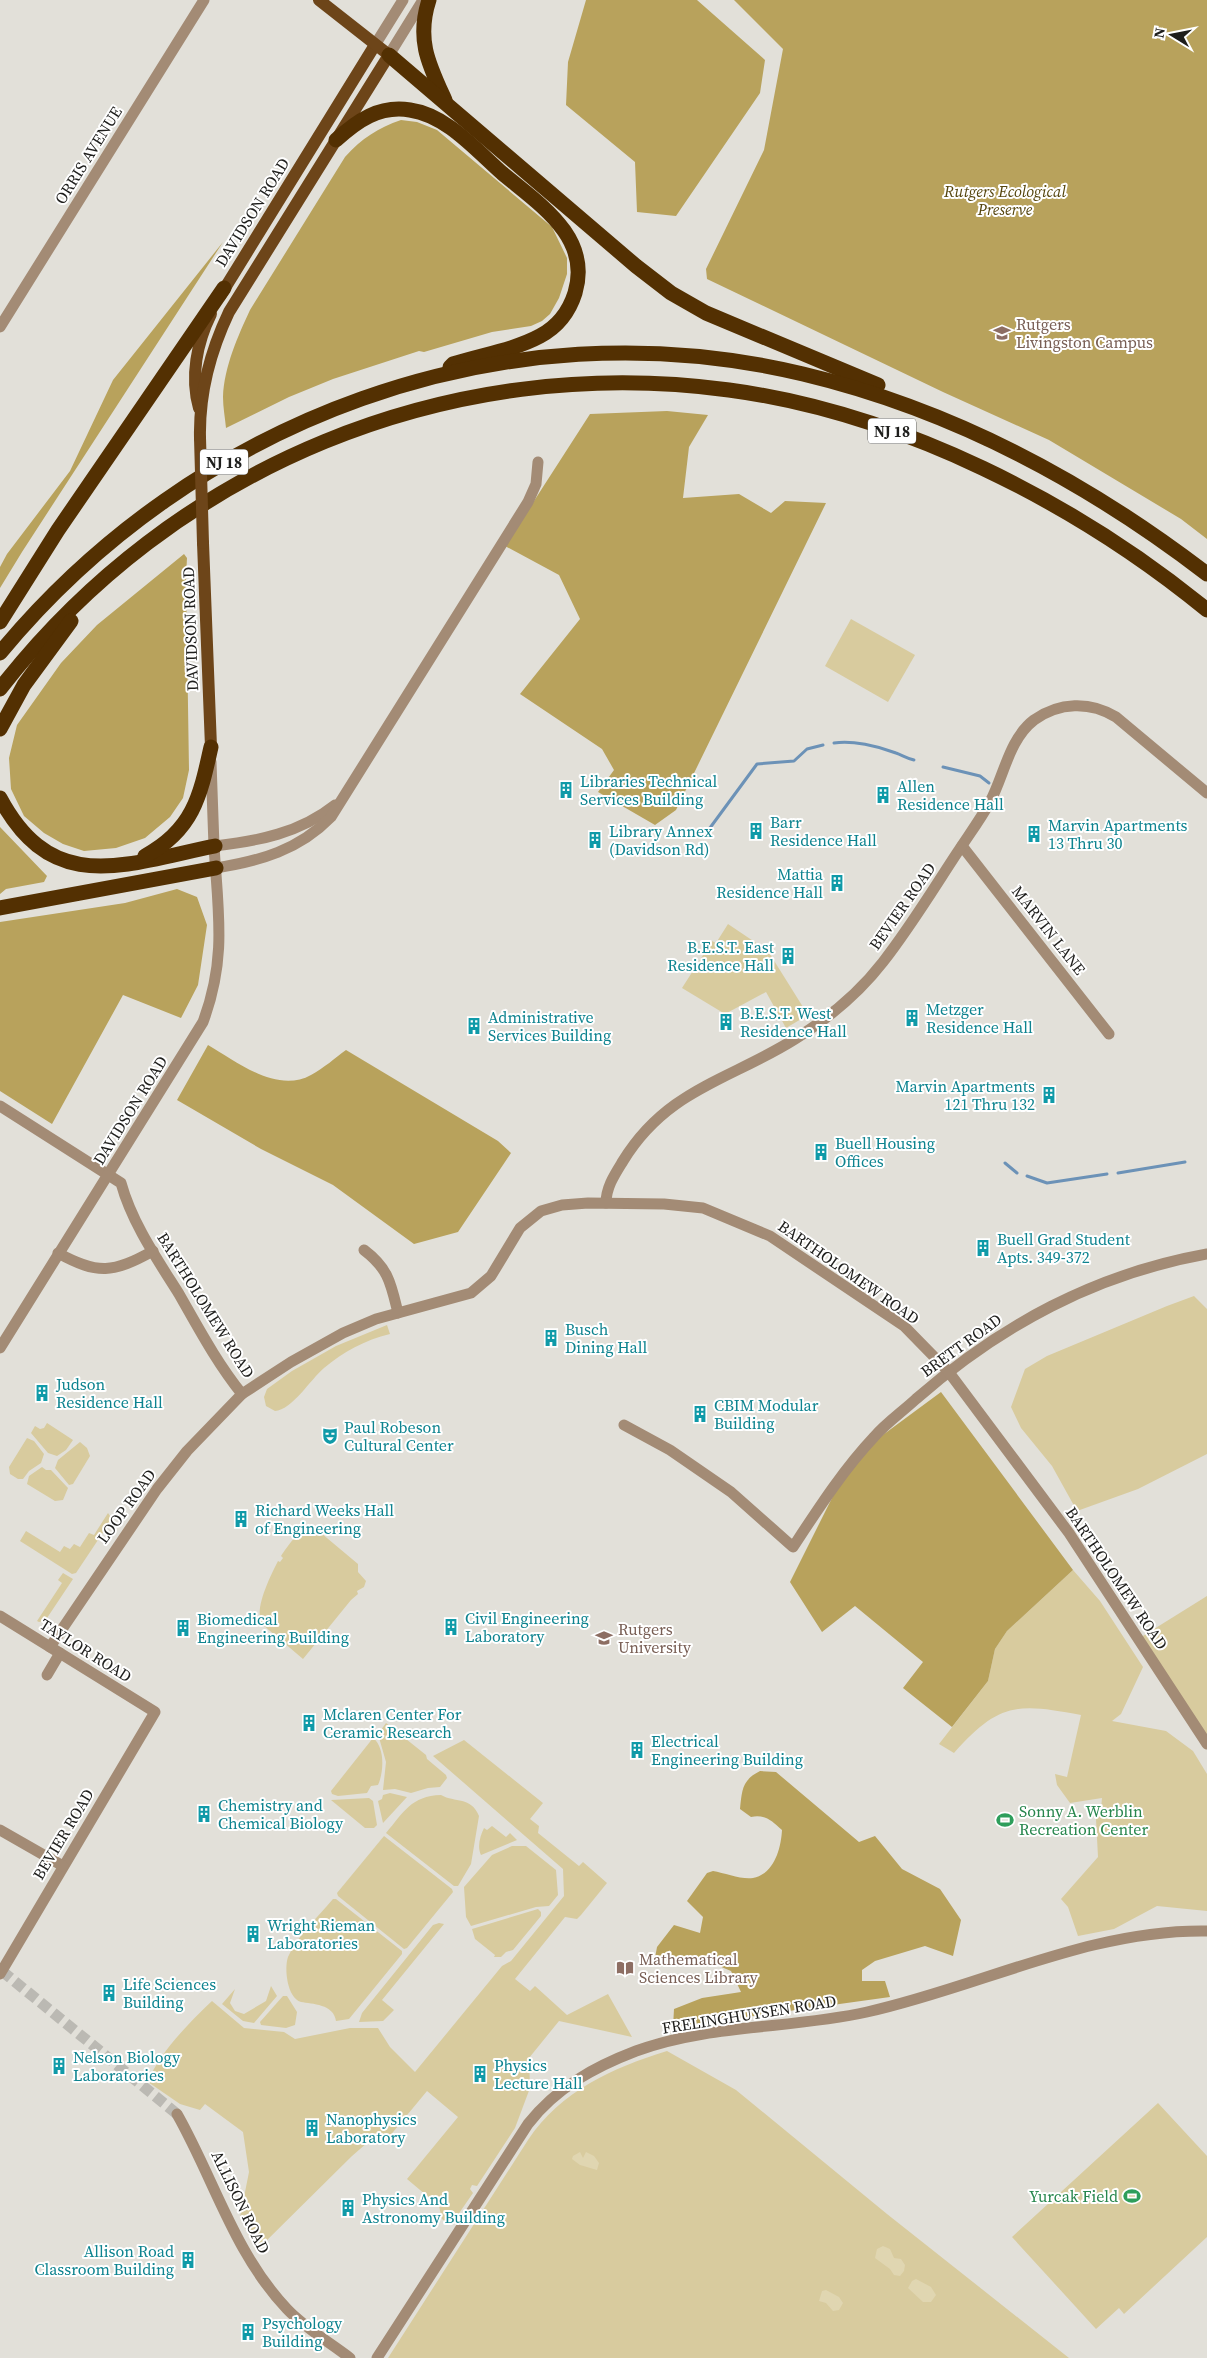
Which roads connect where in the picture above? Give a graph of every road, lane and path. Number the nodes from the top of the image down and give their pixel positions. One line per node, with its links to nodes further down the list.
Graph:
1 (204, 0): 11 (street, ORRIS AVENUE)
2 (319, 0): 6 (main road)
3 (403, 0): 6 (street)
4 (423, 0): 7 (street)
5 (429, 0): 8 (highway)
6 (375, 44): 7 (main road); 10 (main road, DAVIDSON ROAD)
7 (389, 56): 8 (highway); 9 (main road, DAVIDSON ROAD)
8 (448, 106): 14 (highway)
9 (336, 140): 12 (highway); 13 (main road, DAVIDSON ROAD)
10 (224, 288): 13 (main road, DAVIDSON ROAD); 19 (highway)
11 (0, 327)
12 (440, 376): 14 (highway, NJ 18); 20 (highway, NJ 18)
13 (199, 410): 23 (main road, DAVIDSON ROAD, bridge)
14 (932, 415): 17 (highway, NJ 18)
15 (538, 462): 26 (street)
16 (137, 550): 18 (highway, NJ 18); 21 (highway, NJ 18); 22 (highway)
17 (1207, 574)
18 (1207, 610)
19 (0, 622)
20 (0, 653)
21 (0, 689)
22 (0, 729)
23 (211, 747): 27 (street, DAVIDSON ROAD); 29 (highway)
24 (1207, 793): 28 (street, BEVIER ROAD)
25 (0, 798): 29 (highway)
26 (338, 802): 27 (street); 30 (street)
27 (214, 846): 29 (highway); 30 (street, DAVIDSON ROAD)
28 (962, 846): 32 (street, MARVIN LANE); 35 (street, BEVIER ROAD)
29 (134, 862)
30 (216, 868): 31 (highway); 34 (street, DAVIDSON ROAD)
31 (0, 908)
32 (1109, 1034)
33 (0, 1106): 34 (street, BARTHOLOMEW ROAD)
34 (109, 1175): 37 (street, BARTHOLOMEW ROAD); 38 (street, DAVIDSON ROAD)
35 (606, 1202): 40 (street, BARTHOLOMEW ROAD); 42 (street, BARTHOLOMEW ROAD)
36 (364, 1250): 40 (street)
37 (153, 1251): 38 (street); 43 (street, BARTHOLOMEW ROAD)
38 (58, 1253): 41 (street, DAVIDSON ROAD)
39 (1207, 1254): 42 (street, BRETT ROAD)
40 (398, 1312): 43 (street, BARTHOLOMEW ROAD)
41 (0, 1348)
42 (948, 1371): 44 (street, BRETT ROAD); 49 (street, BARTHOLOMEW ROAD)
43 (242, 1394): 46 (street, LOOP ROAD)
44 (624, 1425)
45 (0, 1616): 46 (street, TAYLOR ROAD)
46 (55, 1650): 47 (street, LOOP ROAD); 48 (street, TAYLOR ROAD)
47 (47, 1675)
48 (154, 1712): 51 (street, BEVIER ROAD)
49 (1207, 1744)
50 (0, 1830): 51 (street)
51 (63, 1866): 53 (street, BEVIER ROAD)
52 (1207, 1931): 56 (street, FRELINGHUYSEN ROAD)
53 (0, 1974)
54 (177, 2114): 55 (street, ALLISON ROAD)
55 (350, 2358)
56 (377, 2358)

